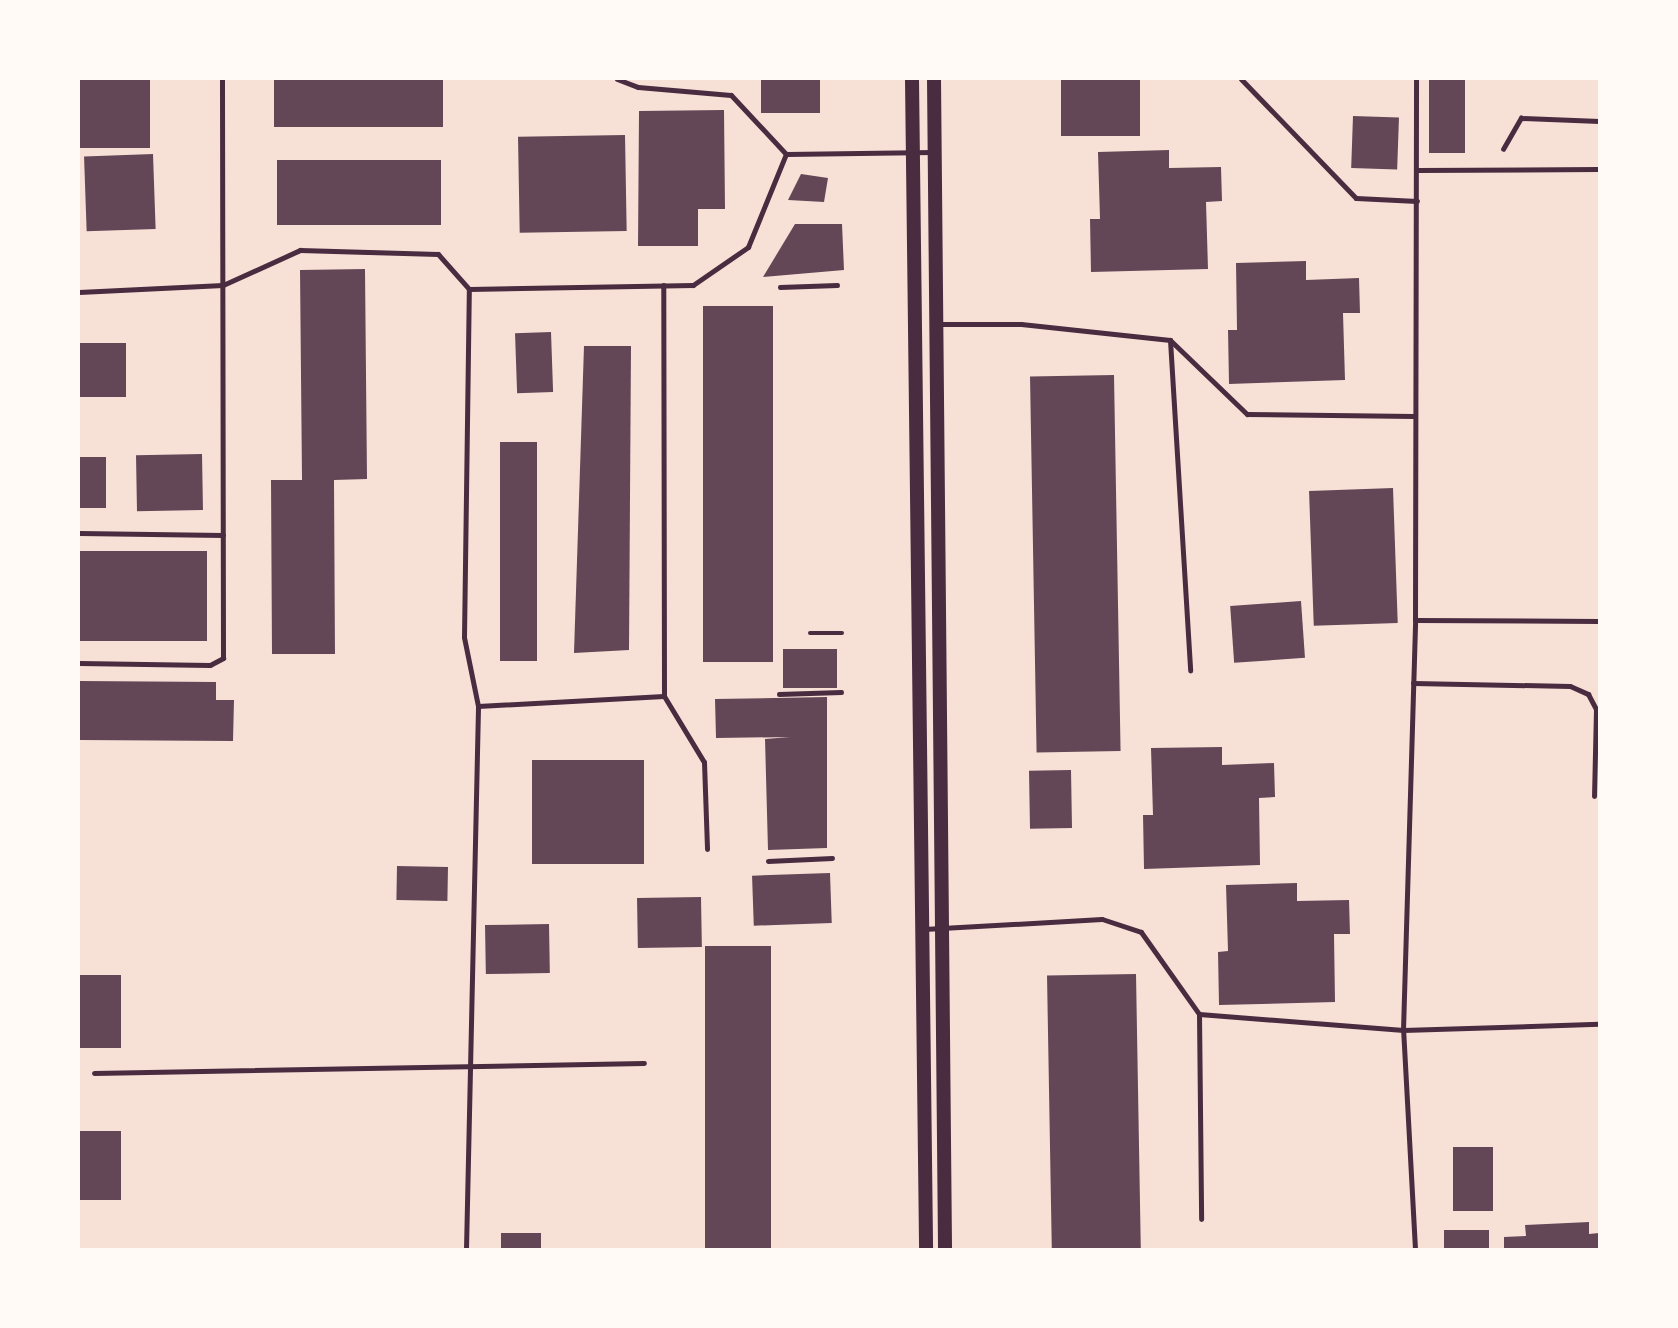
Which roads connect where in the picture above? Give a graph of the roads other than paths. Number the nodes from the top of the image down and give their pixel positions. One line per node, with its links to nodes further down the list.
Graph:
1 (222, 79): 15 (lane)
2 (617, 79): 8 (lane)
3 (638, 79): 8 (lane)
4 (912, 79): 9 (main road)
5 (934, 79): 10 (main road)
6 (1241, 79): 14 (lane)
7 (1416, 79): 13 (lane)
8 (638, 87): 11 (lane)
9 (912, 152): 10 (lane); 11 (lane); 34 (main road)
10 (934, 152): 19 (main road)
11 (786, 154): 16 (lane)
12 (1599, 169): 13 (lane)
13 (1417, 170): 14 (lane)
14 (1417, 201): 21 (lane)
15 (223, 285): 17 (lane); 18 (lane); 23 (lane)
16 (663, 285): 17 (lane); 29 (lane)
17 (469, 289): 30 (lane)
18 (79, 292)
19 (935, 324): 20 (lane); 33 (main road)
20 (1170, 340): 21 (lane); 27 (lane)
21 (1414, 416): 24 (lane)
22 (79, 533): 23 (lane)
23 (223, 535): 26 (lane)
24 (1415, 620): 25 (lane); 28 (lane)
25 (1599, 621)
26 (79, 663)
27 (1189, 670)
28 (1413, 683): 31 (lane); 37 (lane)
29 (664, 696): 30 (lane); 32 (lane)
30 (478, 706): 39 (lane)
31 (1594, 796)
32 (707, 849)
33 (940, 928): 34 (lane); 35 (lane); 44 (main road)
34 (921, 929): 43 (main road)
35 (1199, 1014): 37 (lane); 41 (lane)
36 (1599, 1024): 37 (lane)
37 (1403, 1030): 45 (lane)
38 (644, 1063): 39 (lane)
39 (468, 1066): 40 (lane); 42 (lane)
40 (94, 1073)
41 (1201, 1219)
42 (466, 1249)
43 (926, 1249)
44 (945, 1249)
45 (1415, 1249)

